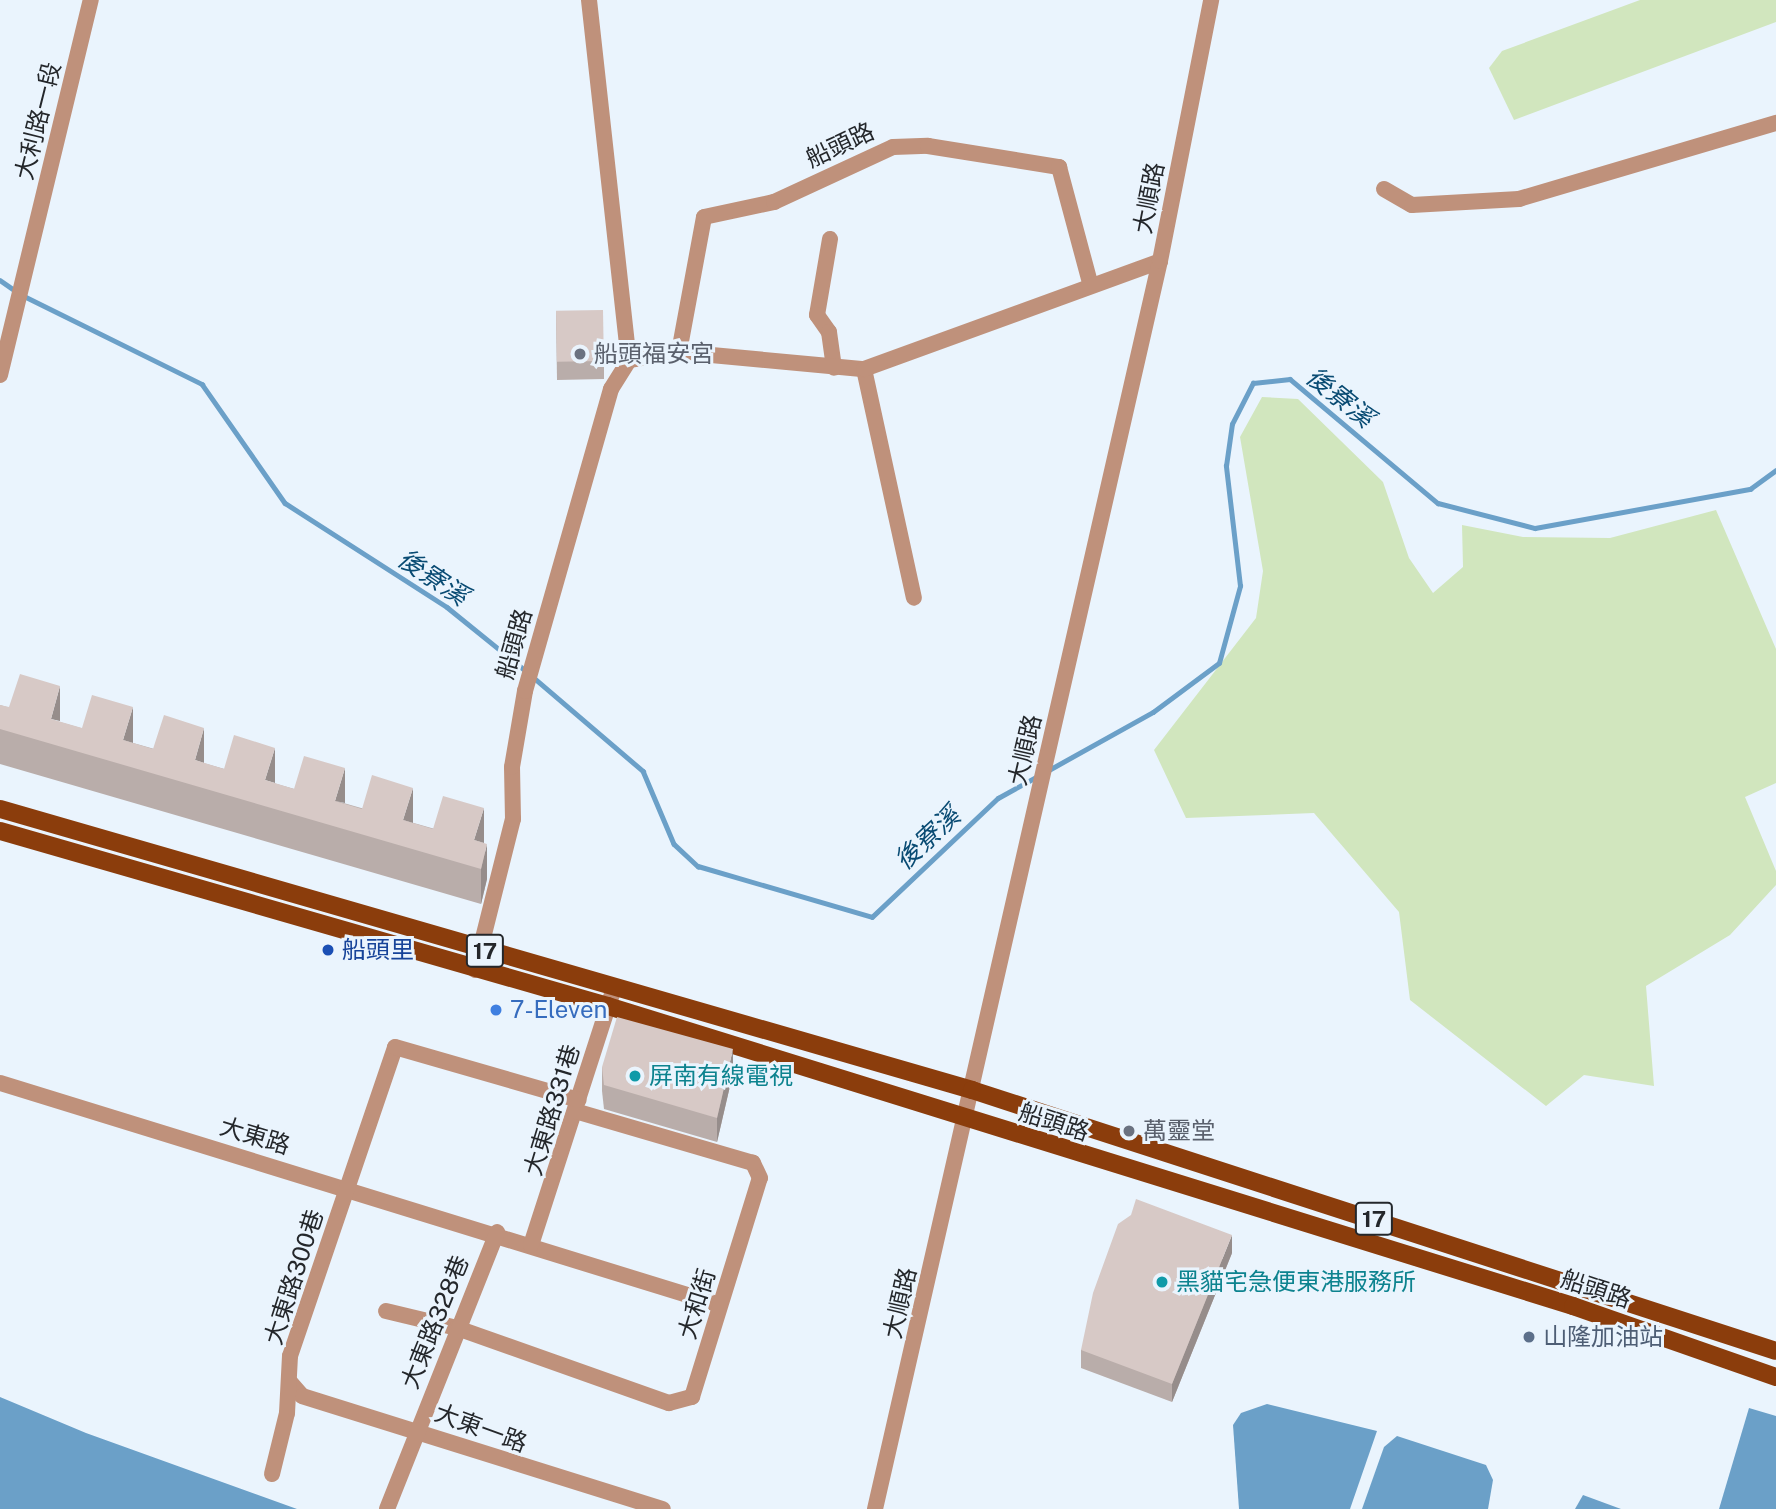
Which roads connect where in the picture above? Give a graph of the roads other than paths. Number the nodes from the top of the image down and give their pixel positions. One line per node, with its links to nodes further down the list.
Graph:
1 (91, 0): 13 (street, 大利路一段)
2 (590, 0): 10 (street)
3 (1211, 0): 7 (street, 大順路)
4 (1776, 122): 5 (street)
5 (1384, 189)
6 (830, 239): 11 (street)
7 (1160, 261): 8 (street); 23 (street, 大順路)
8 (1090, 283): 9 (street, 船頭路); 12 (street)
9 (678, 352): 10 (street); 11 (street)
10 (629, 360): 17 (street, 船頭路)
11 (834, 368): 12 (street)
12 (864, 369): 14 (street)
13 (0, 375)
14 (914, 598)
15 (0, 809): 17 (main road, 船頭路 / 17)
16 (0, 831): 18 (main road, 船頭路 / 17)
17 (484, 950): 18 (street, 船頭路); 19 (main road, 船頭路 / 17)
18 (475, 970): 20 (main road, 船頭路 / 17)
19 (614, 988): 20 (street, 大東路331巷); 23 (main road, 船頭路 / 17)
20 (608, 1006): 24 (street, 大東路331巷); 25 (main road, 船頭路 / 17)
21 (395, 1047): 24 (street, 大和街); 27 (street, 大東路300巷)
22 (0, 1083): 27 (street, 大東路)
23 (972, 1090): 25 (street, 大順路); 26 (main road, 船頭路 / 17)
24 (577, 1105): 30 (street, 大東路331巷); 32 (street, 大和街)
25 (967, 1120): 28 (main road, 船頭路 / 17); 43 (street, 大順路)
26 (1245, 1176): 28 (main road); 31 (main road, 船頭路 / 17)
27 (347, 1188): 29 (street, 大東路); 38 (street, 大東路300巷)
28 (1235, 1206): 33 (main road, 船頭路 / 17)
29 (497, 1233): 30 (street, 大東路); 35 (street, 大東路328巷)
30 (531, 1245): 32 (street, 大東路)
31 (1577, 1287): 33 (main road); 36 (main road, 船頭路 / 17)
32 (720, 1305): 35 (street, 大和街)
33 (1573, 1306): 37 (main road, 船頭路 / 17)
34 (386, 1311): 35 (street)
35 (457, 1328): 39 (street, 大東路328巷)
36 (1776, 1351)
37 (1776, 1377)
38 (290, 1382): 39 (street, 大東一路); 40 (street, 大東路300巷)
39 (416, 1429): 41 (street, 大東路328巷); 42 (street, 大東一路)
40 (272, 1474)
41 (387, 1509)
42 (663, 1509)
43 (875, 1509)

